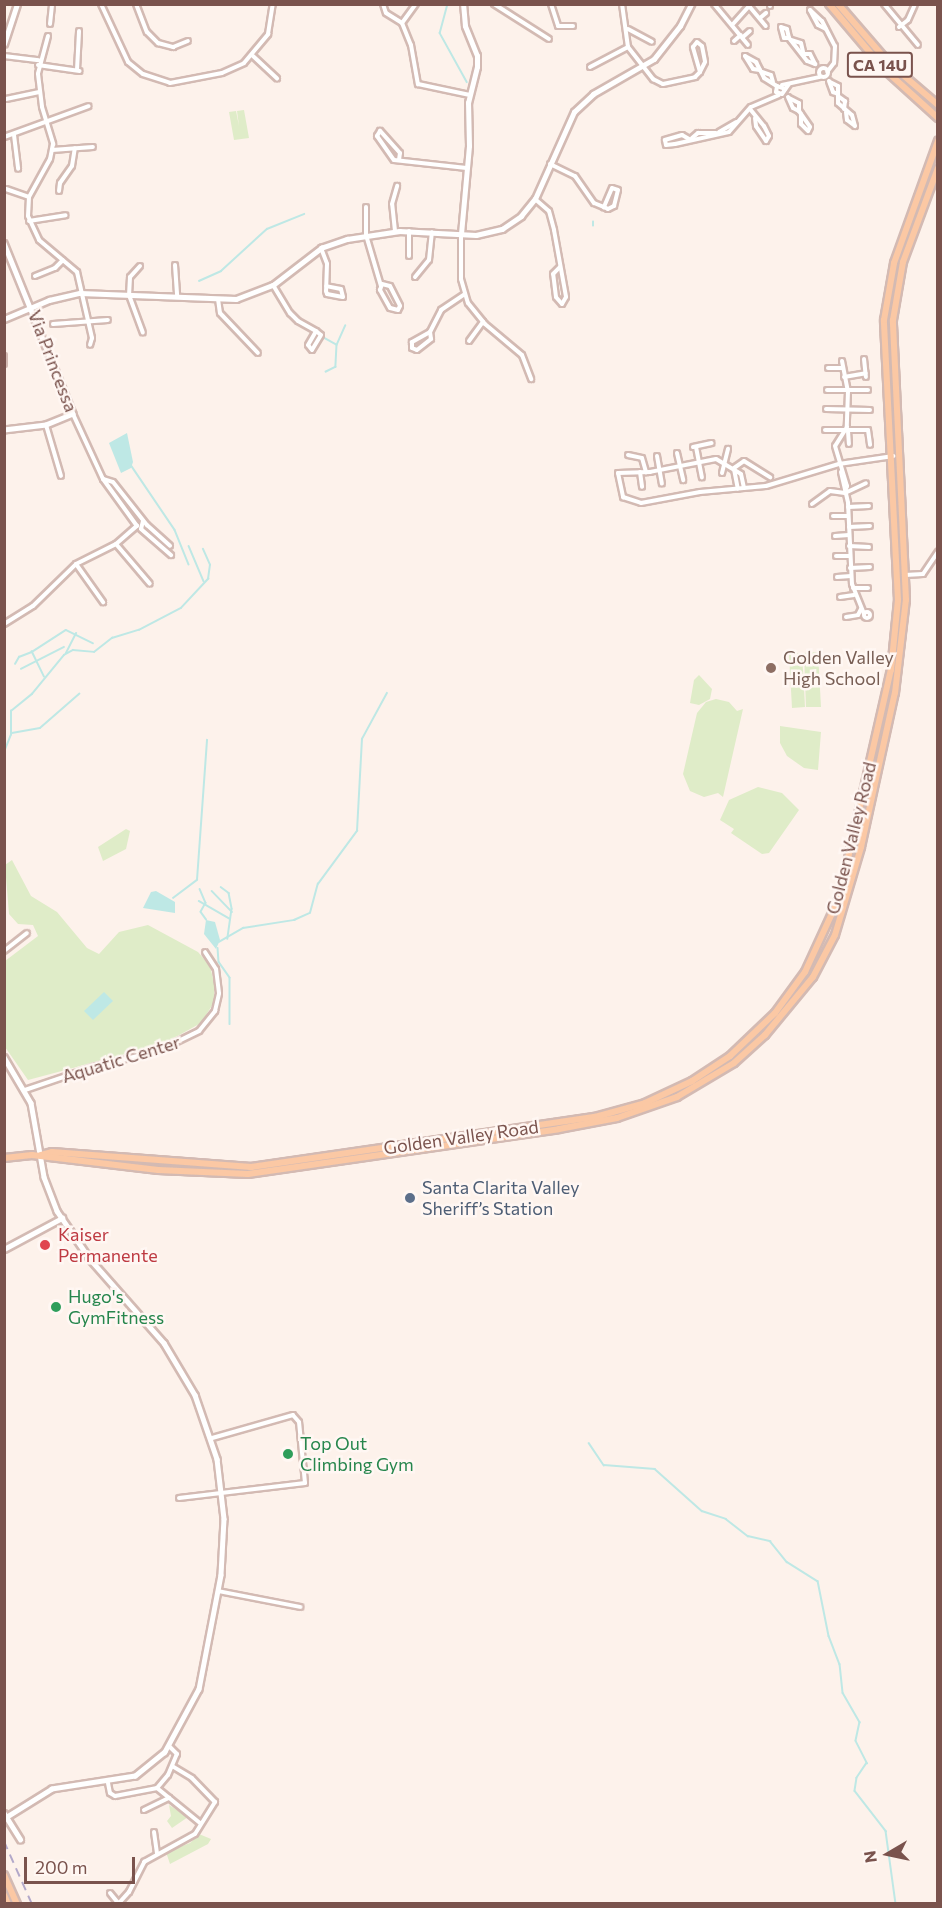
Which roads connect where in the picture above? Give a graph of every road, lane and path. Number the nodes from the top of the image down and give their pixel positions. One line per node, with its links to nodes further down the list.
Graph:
1 (17, 4): 38 (street)
2 (52, 4): 24 (street)
3 (101, 4): 44 (street)
4 (136, 4): 36 (street)
5 (273, 4): 44 (street)
6 (383, 4): 23 (street)
7 (416, 4): 23 (street)
8 (463, 4): 56 (street)
9 (494, 4): 34 (street)
10 (551, 4): 26 (street)
11 (622, 4): 29 (street)
12 (691, 4): 47 (street)
13 (815, 4): 50 (street)
14 (829, 4): 64 (main road, CA 14U)
15 (838, 4): 60 (main road, CA 14U)
16 (884, 4): 28 (street)
17 (915, 4): 28 (street)
18 (715, 5): 20 (street); 25 (street)
19 (750, 5): 22 (street); 25 (street)
20 (711, 13)
21 (766, 13): 22 (street)
22 (760, 18): 27 (street)
23 (402, 23): 56 (street)
24 (50, 24)
25 (734, 24): 33 (street)
26 (573, 26)
27 (766, 26)
28 (899, 27): 40 (street)
29 (628, 29): 37 (street); 41 (street)
30 (79, 31): 45 (street)
31 (750, 31): 33 (street)
32 (48, 36): 45 (street)
33 (742, 36): 35 (street); 39 (street)
34 (549, 39)
35 (735, 40)
36 (188, 41)
37 (652, 42)
38 (4, 44)
39 (748, 45)
40 (918, 45)
41 (628, 47): 46 (street); 47 (street)
42 (803, 53): 42 (street); 50 (street)
43 (4, 56): 45 (street)
44 (253, 56): 51 (street)
45 (38, 62): 54 (street)
46 (590, 67)
47 (643, 68): 49 (street); 76 (street)
48 (761, 71): 48 (street); 52 (street); 52 (street)
49 (700, 72): 49 (street)
50 (822, 72): 53 (street); 57 (street)
51 (277, 78)
52 (773, 82): 53 (street)
53 (782, 88): 55 (street); 55 (street); 58 (street)
54 (39, 92): 59 (street); 65 (street)
55 (776, 94): 62 (street)
56 (470, 95): 77 (street)
57 (838, 95): 57 (street)
58 (789, 98): 58 (street)
59 (6, 99)
60 (938, 105)
61 (89, 106): 65 (street)
62 (750, 109): 63 (street); 66 (street)
63 (755, 118): 63 (street)
64 (938, 118)
65 (48, 122): 68 (street); 74 (street)
66 (736, 123): 67 (street); 67 (street)
67 (717, 133): 70 (street); 70 (street)
68 (14, 135): 69 (street); 79 (street)
69 (4, 137)
70 (690, 139): 70 (street)
71 (938, 141): 149 (main road, Golden Valley Road)
72 (93, 147): 73 (street)
73 (75, 148): 74 (street); 82 (street)
74 (52, 150): 83 (street)
75 (399, 160): 75 (street); 77 (street)
76 (550, 164): 84 (street); 86 (street)
77 (467, 168): 92 (street)
78 (938, 168): 150 (main road, Golden Valley Road)
79 (18, 169)
80 (397, 186): 89 (street)
81 (6, 189): 83 (street)
82 (59, 191)
83 (29, 197): 88 (street)
84 (535, 199): 92 (street); 100 (street)
85 (366, 207): 93 (street)
86 (604, 207): 86 (street)
87 (66, 215): 88 (street)
88 (29, 221): 97 (street)
89 (394, 231): 90 (street); 93 (street)
90 (409, 231): 91 (street); 96 (street)
91 (432, 232): 92 (street); 102 (street)
92 (461, 234): 107 (street)
93 (366, 235): 95 (street); 105 (street)
94 (4, 243): 111 (street, Via Princessa)
95 (321, 248): 103 (street); 104 (street)
96 (409, 256)
97 (63, 260): 101 (street); 106 (street)
98 (176, 265): 109 (street)
99 (140, 266): 108 (street)
100 (560, 267): 100 (street)
101 (35, 276)
102 (415, 277)
103 (273, 285): 110 (street); 117 (street)
104 (326, 286): 104 (street)
105 (381, 286): 105 (street)
106 (80, 293): 108 (street); 111 (street); 114 (street)
107 (465, 294): 115 (street); 118 (street)
108 (129, 296): 109 (street); 119 (street)
109 (177, 298): 110 (street)
110 (218, 299): 122 (street)
111 (32, 307): 112 (street); 137 (street, Via Princessa)
112 (4, 319)
113 (108, 320): 114 (street)
114 (88, 321): 116 (street); 121 (street)
115 (483, 322): 120 (street); 130 (street)
116 (53, 324)
117 (316, 330): 117 (street)
118 (430, 332): 118 (street)
119 (143, 333)
120 (469, 341)
121 (90, 345)
122 (258, 353)
123 (4, 356): 126 (street)
124 (864, 359): 129 (street)
125 (842, 361): 128 (street)
126 (4, 364)
127 (828, 368): 128 (street)
128 (843, 368): 129 (street)
129 (844, 377): 132 (street)
130 (531, 379)
131 (827, 390): 132 (street)
132 (848, 390): 133 (street); 135 (street)
133 (868, 390)
134 (826, 410): 135 (street)
135 (848, 410): 136 (street); 141 (street)
136 (870, 410)
137 (73, 414): 138 (street); 162 (street, Via Princessa)
138 (46, 425): 139 (street); 159 (street)
139 (4, 430)
140 (825, 430): 141 (street)
141 (846, 431): 143 (street); 144 (street); 153 (street)
142 (712, 443): 151 (street)
143 (849, 444)
144 (870, 445)
145 (728, 449): 152 (street)
146 (678, 453): 154 (street)
147 (628, 455): 157 (street)
148 (657, 456): 156 (street)
149 (889, 456): 150 (street); 153 (street); 206 (main road, Golden Valley Road)
150 (898, 456): 191 (main road, Golden Valley Road)
151 (699, 460): 152 (street); 154 (street); 160 (street)
152 (723, 461): 155 (street); 158 (street)
153 (839, 464): 167 (street); 168 (street)
154 (680, 465): 156 (street); 163 (street)
155 (734, 468): 161 (street); 167 (street)
156 (660, 470): 157 (street); 165 (street)
157 (643, 472): 166 (street); 167 (street)
158 (722, 473)
159 (61, 476)
160 (702, 477)
161 (770, 477)
162 (103, 479): 174 (street, Via Princessa); 179 (street, Via Princessa)
163 (682, 480)
164 (866, 483): 168 (street)
165 (662, 484)
166 (642, 487)
167 (741, 488)
168 (845, 493): 169 (street); 171 (street)
169 (812, 504)
170 (868, 506): 171 (street)
171 (848, 507): 173 (street)
172 (833, 516): 173 (street)
173 (848, 516): 176 (street)
174 (143, 520): 180 (street, Via Princessa); 184 (street, Via Princessa)
175 (870, 526): 176 (street)
176 (849, 527): 177 (street)
177 (849, 535): 178 (street); 181 (street)
178 (835, 536)
179 (116, 544): 187 (street); 193 (street)
180 (170, 546)
181 (849, 546): 182 (street); 186 (street)
182 (869, 546)
183 (938, 552): 191 (street)
184 (171, 555)
185 (836, 556): 186 (street)
186 (849, 556): 189 (street)
187 (76, 564): 198 (street); 200 (street)
188 (870, 567): 189 (street)
189 (850, 568): 190 (street)
190 (851, 576): 192 (street); 194 (street)
191 (906, 576): 206 (main road, Golden Valley Road)
192 (837, 577)
193 (150, 584)
194 (853, 588): 195 (street); 196 (street)
195 (868, 588)
196 (854, 595): 197 (street); 199 (street)
197 (840, 597)
198 (103, 602)
199 (846, 617)
200 (4, 624)
201 (27, 933): 202 (street)
202 (4, 951)
203 (205, 952): 205 (street, Aquatic Center)
204 (4, 1057): 205 (street)
205 (25, 1090): 206 (street)
206 (40, 1155): 207 (main road, Golden Valley Road); 208 (street)
207 (4, 1158)
208 (62, 1218): 209 (street); 210 (street)
209 (4, 1249)
210 (212, 1438): 211 (street); 211 (street)
211 (223, 1492): 212 (street); 213 (street)
212 (179, 1498)
213 (218, 1591): 214 (street); 215 (street)
214 (300, 1608)
215 (169, 1746): 216 (street); 217 (street)
216 (172, 1766): 218 (street); 222 (street)
217 (108, 1783): 218 (street); 221 (street)
218 (157, 1788): 219 (street)
219 (169, 1798): 220 (street); 222 (street)
220 (144, 1810)
221 (6, 1815): 224 (street)
222 (201, 1823): 225 (street)
223 (154, 1832): 225 (street)
224 (20, 1839)
225 (157, 1854): 229 (street)
226 (4, 1875): 231 (main road)
227 (110, 1893): 229 (street)
228 (4, 1895): 230 (main road)
229 (119, 1903)
230 (8, 1904)
231 (17, 1904)

